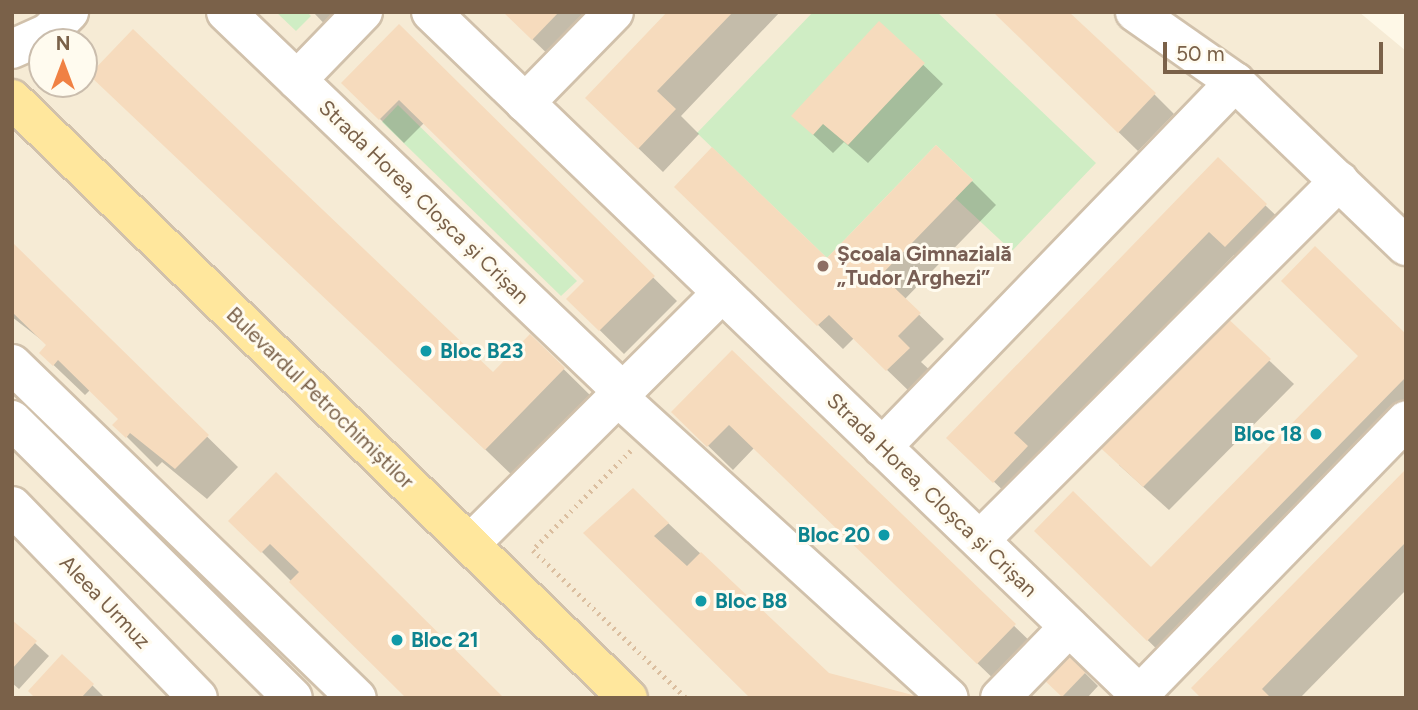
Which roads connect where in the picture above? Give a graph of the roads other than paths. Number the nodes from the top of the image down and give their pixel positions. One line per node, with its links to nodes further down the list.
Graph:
1 (69, 12): 7 (street)
2 (226, 12): 8 (street, Strada Horea, Cloșca și Crișan)
3 (363, 12): 8 (street)
4 (431, 12): 11 (street, Strada Horea, Cloșca și Crișan)
5 (614, 12): 11 (street)
6 (1135, 12): 9 (street)
7 (12, 49)
8 (297, 80): 16 (street, Strada Horea, Cloșca și Crișan)
9 (1235, 82): 12 (street); 19 (street)
10 (12, 99): 22 (main road, Bulevardul Petrochimiștilor)
11 (525, 103): 14 (street, Strada Horea, Cloșca și Crișan)
12 (1339, 181): 13 (street); 21 (street)
13 (1406, 246)
14 (722, 293): 16 (street); 19 (street, Strada Horea, Cloșca și Crișan)
15 (12, 364): 27 (street)
16 (620, 395): 22 (street); 29 (street, Strada Horea, Cloșca și Crișan)
17 (12, 420): 26 (street)
18 (1406, 420): 24 (street)
19 (882, 447): 21 (street, Strada Horea, Cloșca și Crișan)
20 (12, 506): 25 (street, Aleea Urmuz)
21 (980, 540): 23 (street, Strada Horea, Cloșca și Crișan)
22 (470, 544): 28 (main road, Bulevardul Petrochimiștilor)
23 (1069, 627): 24 (street, Strada Horea, Cloșca și Crișan); 30 (street)
24 (1141, 696)
25 (198, 698)
26 (293, 698)
27 (357, 698)
28 (628, 698)
29 (949, 698)
30 (1000, 698)

